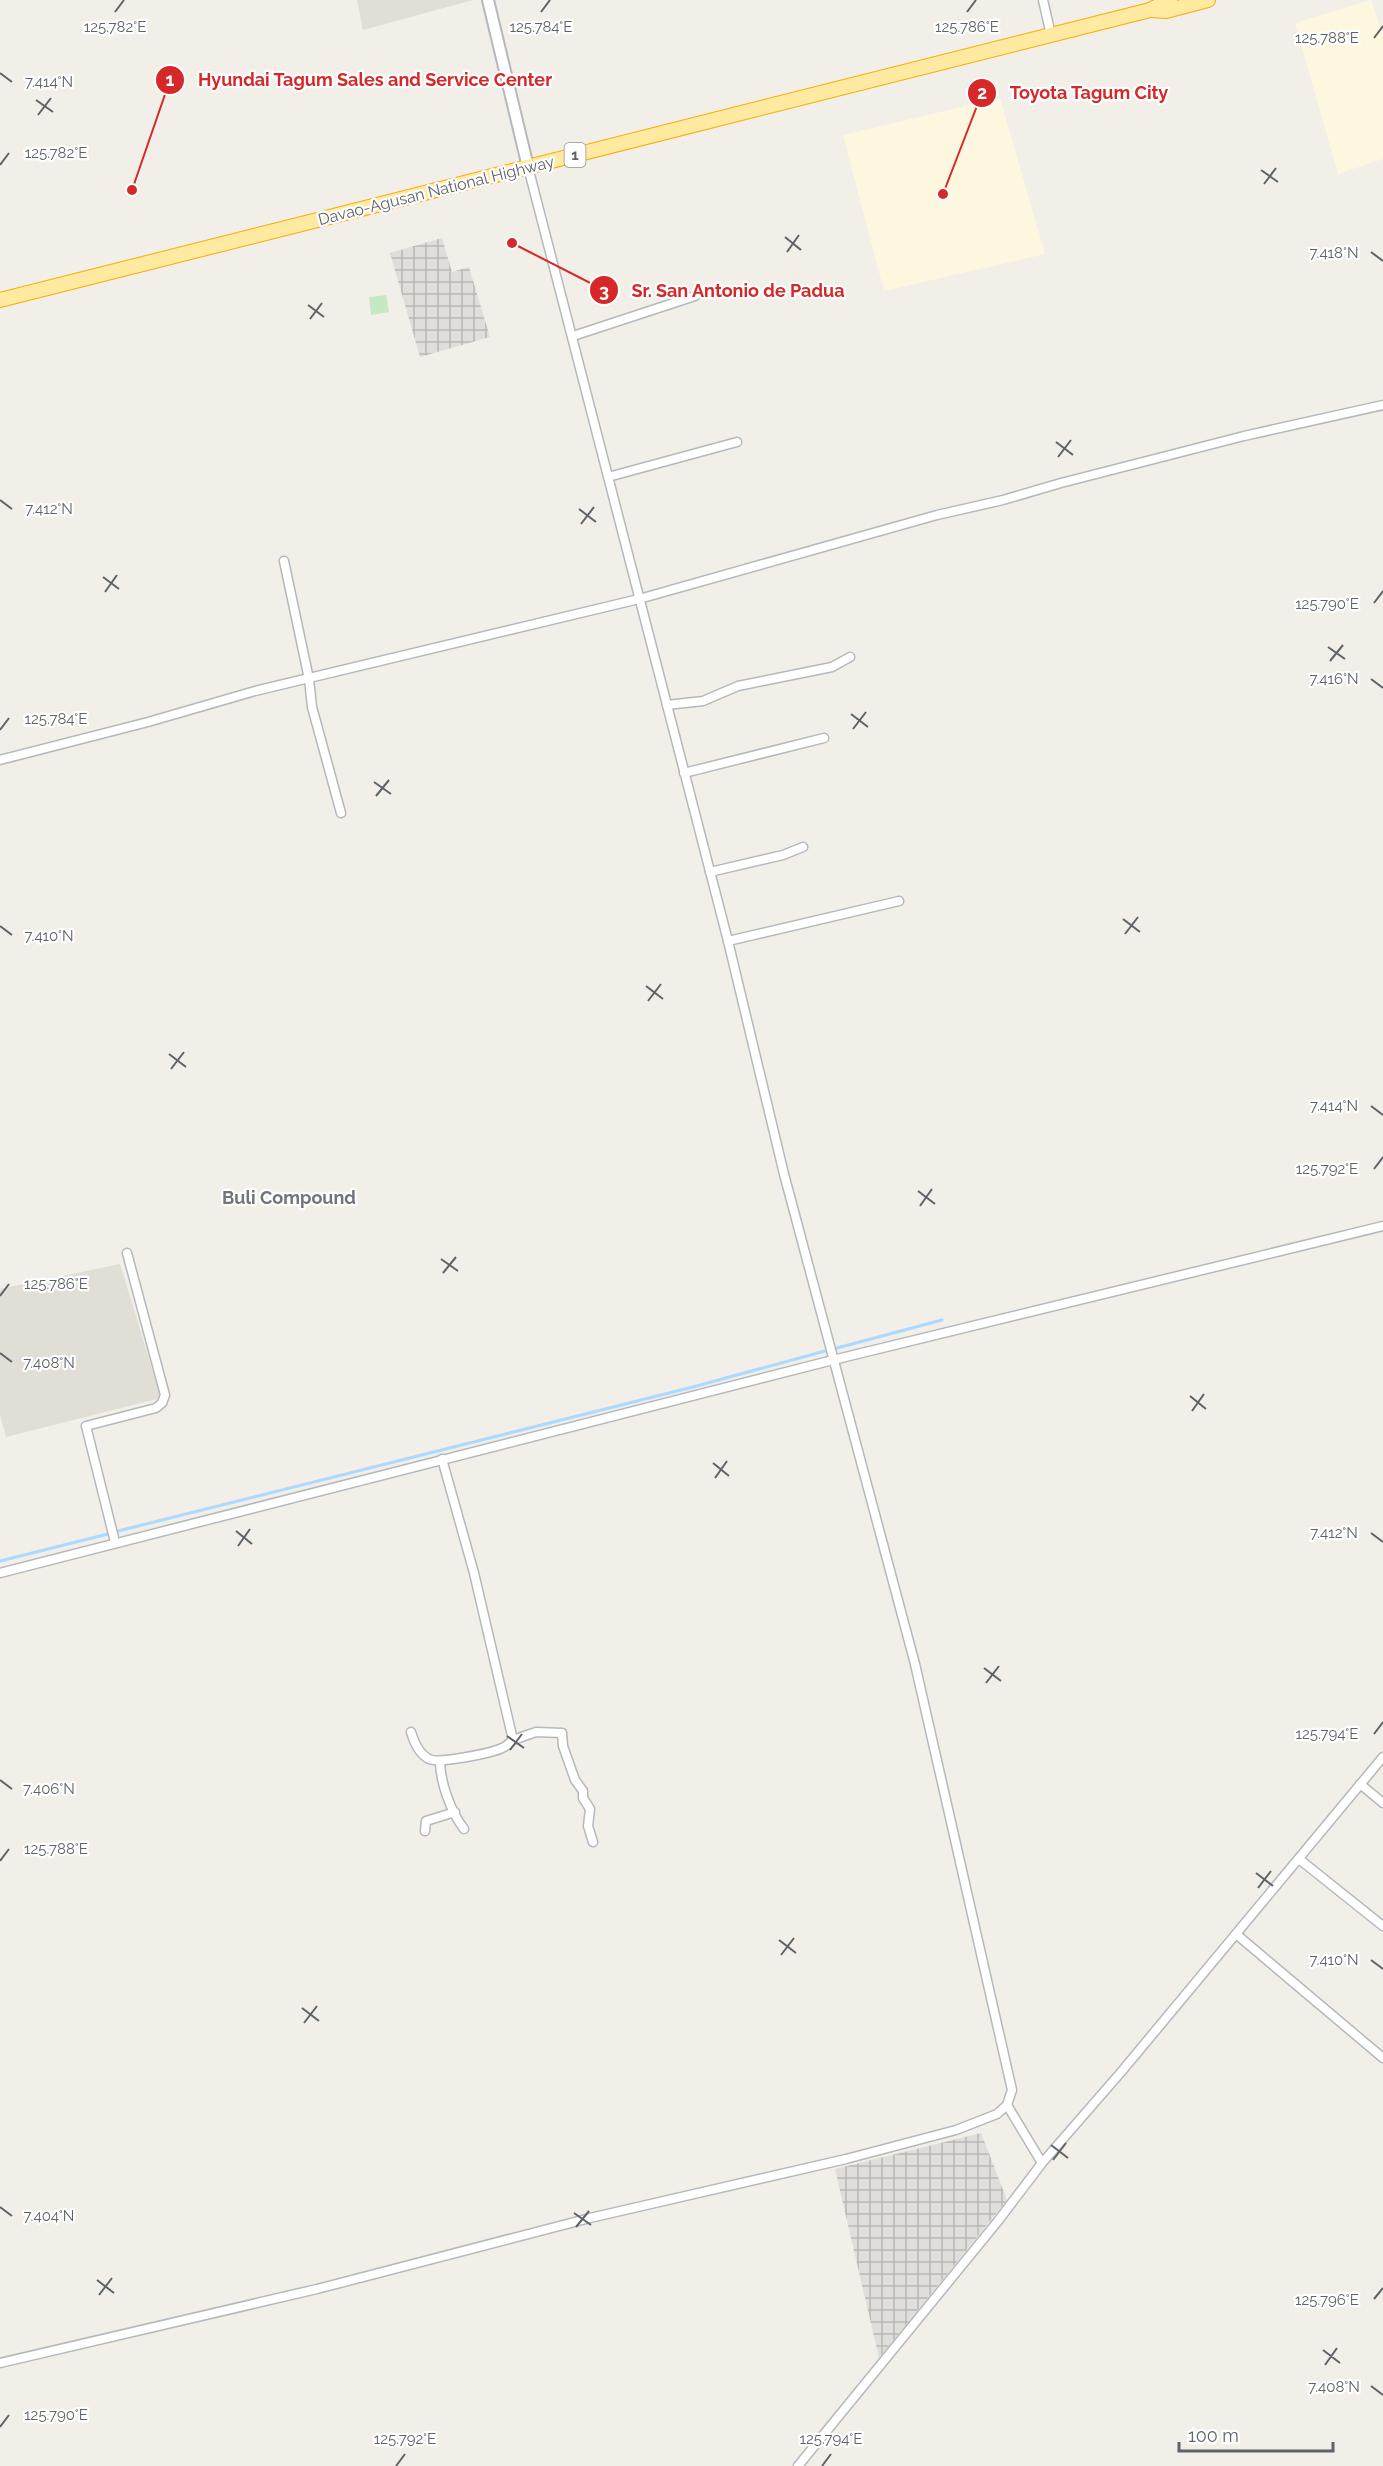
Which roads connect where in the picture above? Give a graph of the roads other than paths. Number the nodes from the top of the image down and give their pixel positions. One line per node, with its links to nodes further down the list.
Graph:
1 (488, 0): 7 (street)
2 (1043, 0): 6 (street)
3 (1170, 0): 5 (highway, Davao-Agusan National Highway / 1)
4 (1208, 0): 5 (highway, Davao-Agusan National Highway / 1)
5 (1150, 10): 6 (highway, Davao-Agusan National Highway / 1)
6 (1051, 35): 7 (highway, Davao-Agusan National Highway / 1)
7 (528, 167): 9 (highway, Davao-Agusan National Highway / 1); 10 (street)
8 (695, 296): 10 (street)
9 (0, 300)
10 (573, 336): 13 (street)
11 (1383, 405): 15 (street)
12 (737, 442): 13 (street)
13 (608, 477): 15 (street)
14 (284, 561): 17 (street)
15 (639, 599): 17 (street); 18 (street)
16 (850, 657): 18 (street)
17 (309, 679): 20 (street); 22 (street)
18 (667, 705): 21 (street)
19 (824, 738): 21 (street)
20 (0, 760)
21 (684, 773): 24 (street)
22 (341, 813)
23 (803, 847): 24 (street)
24 (710, 872): 26 (street)
25 (898, 901): 26 (street)
26 (728, 941): 29 (street)
27 (1383, 1226): 29 (street)
28 (127, 1254): 31 (street)
29 (833, 1360): 30 (street); 47 (street)
30 (442, 1459): 31 (street); 34 (street)
31 (115, 1542): 32 (street)
32 (0, 1573)
33 (411, 1732): 36 (street)
34 (513, 1740): 36 (street); 42 (street)
35 (1383, 1757): 37 (street)
36 (440, 1761): 39 (street)
37 (1360, 1784): 38 (street); 43 (street)
38 (1383, 1803)
39 (455, 1812): 40 (street); 41 (street)
40 (464, 1829)
41 (425, 1831)
42 (592, 1842)
43 (1299, 1859): 44 (street); 45 (street)
44 (1383, 1926)
45 (1236, 1934): 46 (street); 48 (street)
46 (1383, 2058)
47 (1007, 2105): 48 (street); 49 (street)
48 (1042, 2163): 50 (street)
49 (0, 2362)
50 (798, 2466)

